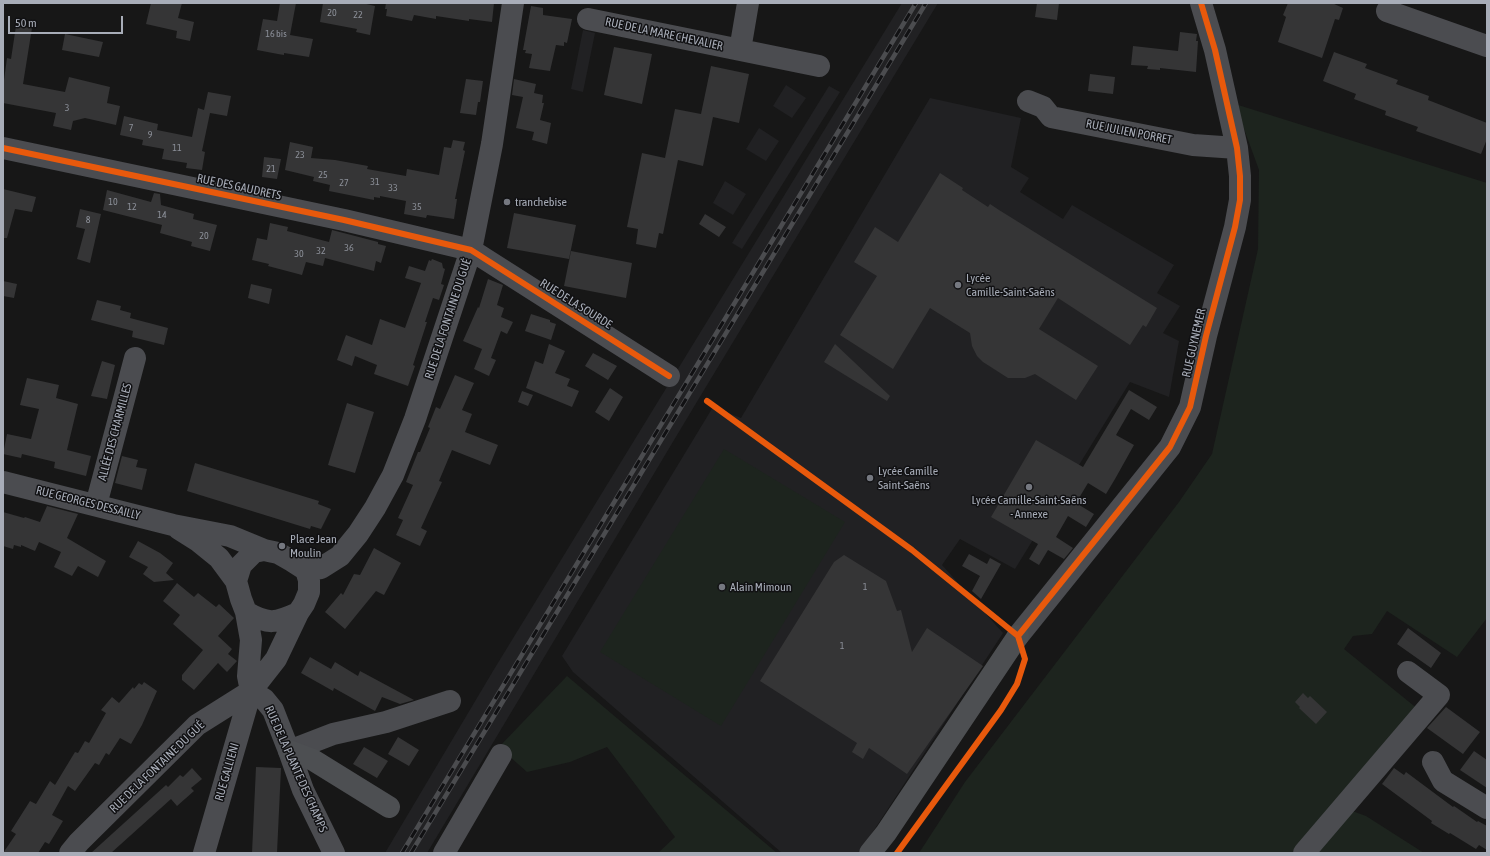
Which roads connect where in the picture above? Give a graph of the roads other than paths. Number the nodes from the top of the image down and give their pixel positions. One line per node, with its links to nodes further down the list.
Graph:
1 (513, 3): 12 (street, RUE DE LA FONTAINE DU GUÉ)
2 (748, 3): 7 (street, RUE DE LA MARE CHEVALIER)
3 (1201, 3): 11 (street, RUE GUYNEMER)
4 (1387, 11): 6 (street)
5 (588, 19): 7 (street, RUE DE LA MARE CHEVALIER)
6 (1487, 46)
7 (740, 50): 8 (street, RUE DE LA MARE CHEVALIER)
8 (819, 66)
9 (1028, 101): 11 (street, RUE JULIEN PORRET)
10 (3, 148): 12 (street, RUE DES GAUDRETS)
11 (1237, 148): 23 (street, RUE GUYNEMER)
12 (471, 250): 14 (street, RUE DE LA SOURDE); 19 (street, RUE DE LA FONTAINE DU GUÉ)
13 (135, 358): 16 (street, ALLÉE DES CHARMILLES)
14 (669, 376)
15 (3, 482): 16 (street, RUE GEORGES DESSAILLY)
16 (96, 505): 17 (street, RUE GEORGES DESSAILLY)
17 (173, 525): 18 (street, RUE GEORGES DESSAILLY); 20 (street, RUE GEORGES DESSAILLY)
18 (264, 550): 19 (street); 20 (street)
19 (306, 570): 22 (street)
20 (236, 581): 21 (street)
21 (246, 612): 22 (street); 25 (street, RUE GALLIENI)
22 (298, 613): 25 (street, RUE GALLIENI)
23 (1018, 636): 36 (main road)
24 (1408, 672): 37 (street)
25 (251, 691): 27 (street, RUE DE LA PLANTE DES CHAMPS); 32 (street, RUE DE LA FONTAINE DU GUÉ); 33 (street, RUE GALLIENI)
26 (450, 701): 27 (street)
27 (289, 751): 30 (main road); 34 (street, RUE DE LA PLANTE DES CHAMPS)
28 (501, 755): 35 (street)
29 (1433, 762): 31 (street)
30 (389, 808)
31 (1487, 808)
32 (70, 853)
33 (204, 853)
34 (334, 853)
35 (444, 853)
36 (870, 853)
37 (1304, 853)

